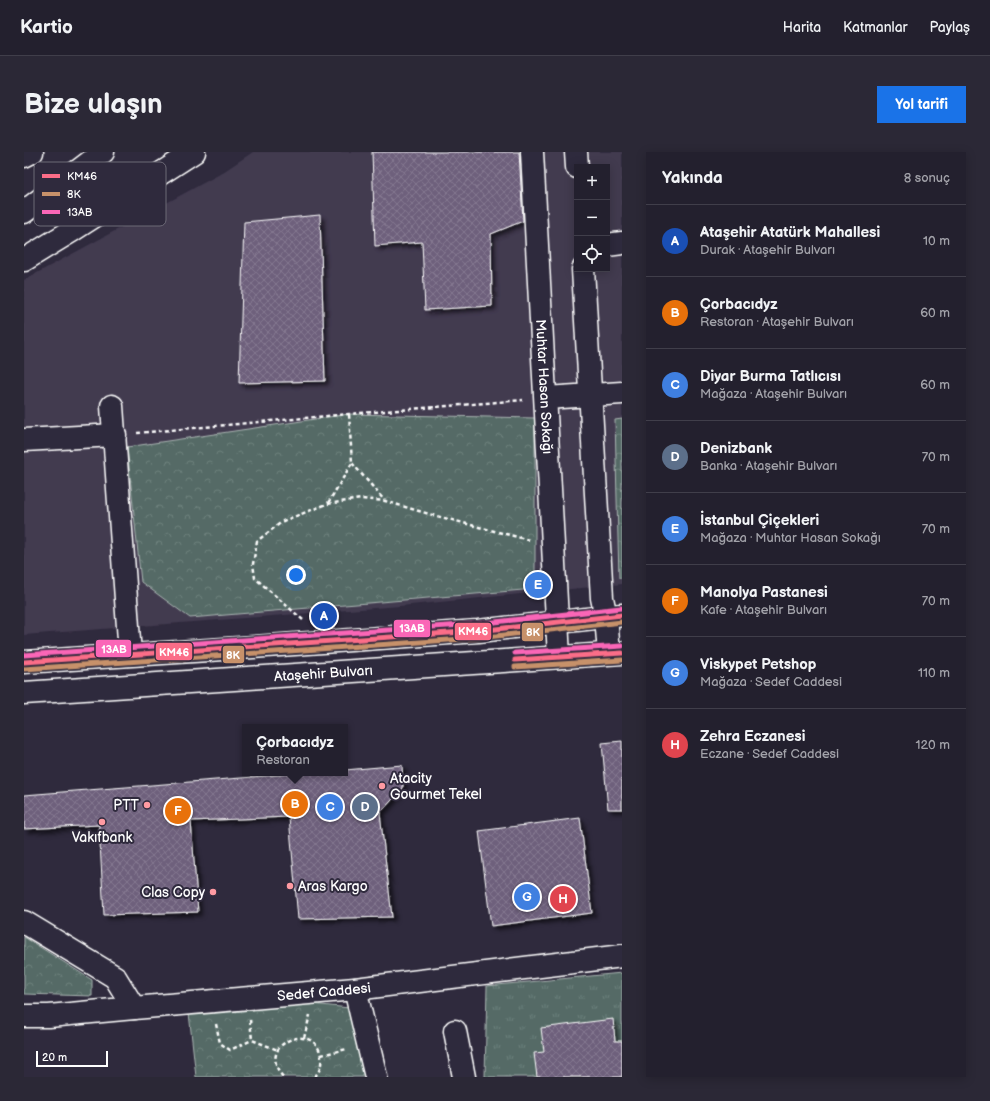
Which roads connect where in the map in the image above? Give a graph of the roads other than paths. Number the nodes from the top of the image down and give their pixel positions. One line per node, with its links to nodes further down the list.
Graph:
1 (32, 152): 6 (main road)
2 (103, 152): 7 (main road)
3 (194, 152): 9 (main road)
4 (532, 152): 19 (main road, Muhtar Hasan Sokağı)
5 (576, 152): 8 (main road)
6 (24, 156)
7 (90, 162)
8 (577, 164)
9 (166, 170)
10 (34, 204): 11 (main road)
11 (24, 212)
12 (79, 226): 15 (main road)
13 (622, 242): 14 (main road)
14 (610, 244)
15 (24, 260)
16 (583, 272): 18 (main road)
17 (622, 393): 18 (main road)
18 (590, 396): 19 (main road); 23 (main road)
19 (546, 398): 24 (main road, Muhtar Hasan Sokağı)
20 (112, 406): 21 (main road)
21 (115, 435): 22 (main road); 26 (main road)
22 (24, 440)
23 (614, 616): 24 (main road); 25 (main road)
24 (558, 622): 26 (main road); 27 (main road, Muhtar Hasan Sokağı)
25 (616, 653): 27 (main road, Ataşehir Bulvarı)
26 (130, 654): 28 (main road)
27 (559, 657): 29 (main road, Ataşehir Bulvarı)
28 (24, 662)
29 (24, 693)
30 (24, 922): 33 (main road)
31 (622, 956): 32 (main road, Sedef Caddesi)
32 (355, 989): 33 (main road, Sedef Caddesi); 36 (main road)
33 (134, 1008): 34 (main road, Sedef Caddesi)
34 (24, 1016)
35 (455, 1030): 37 (main road)
36 (376, 1077)
37 (464, 1077)

